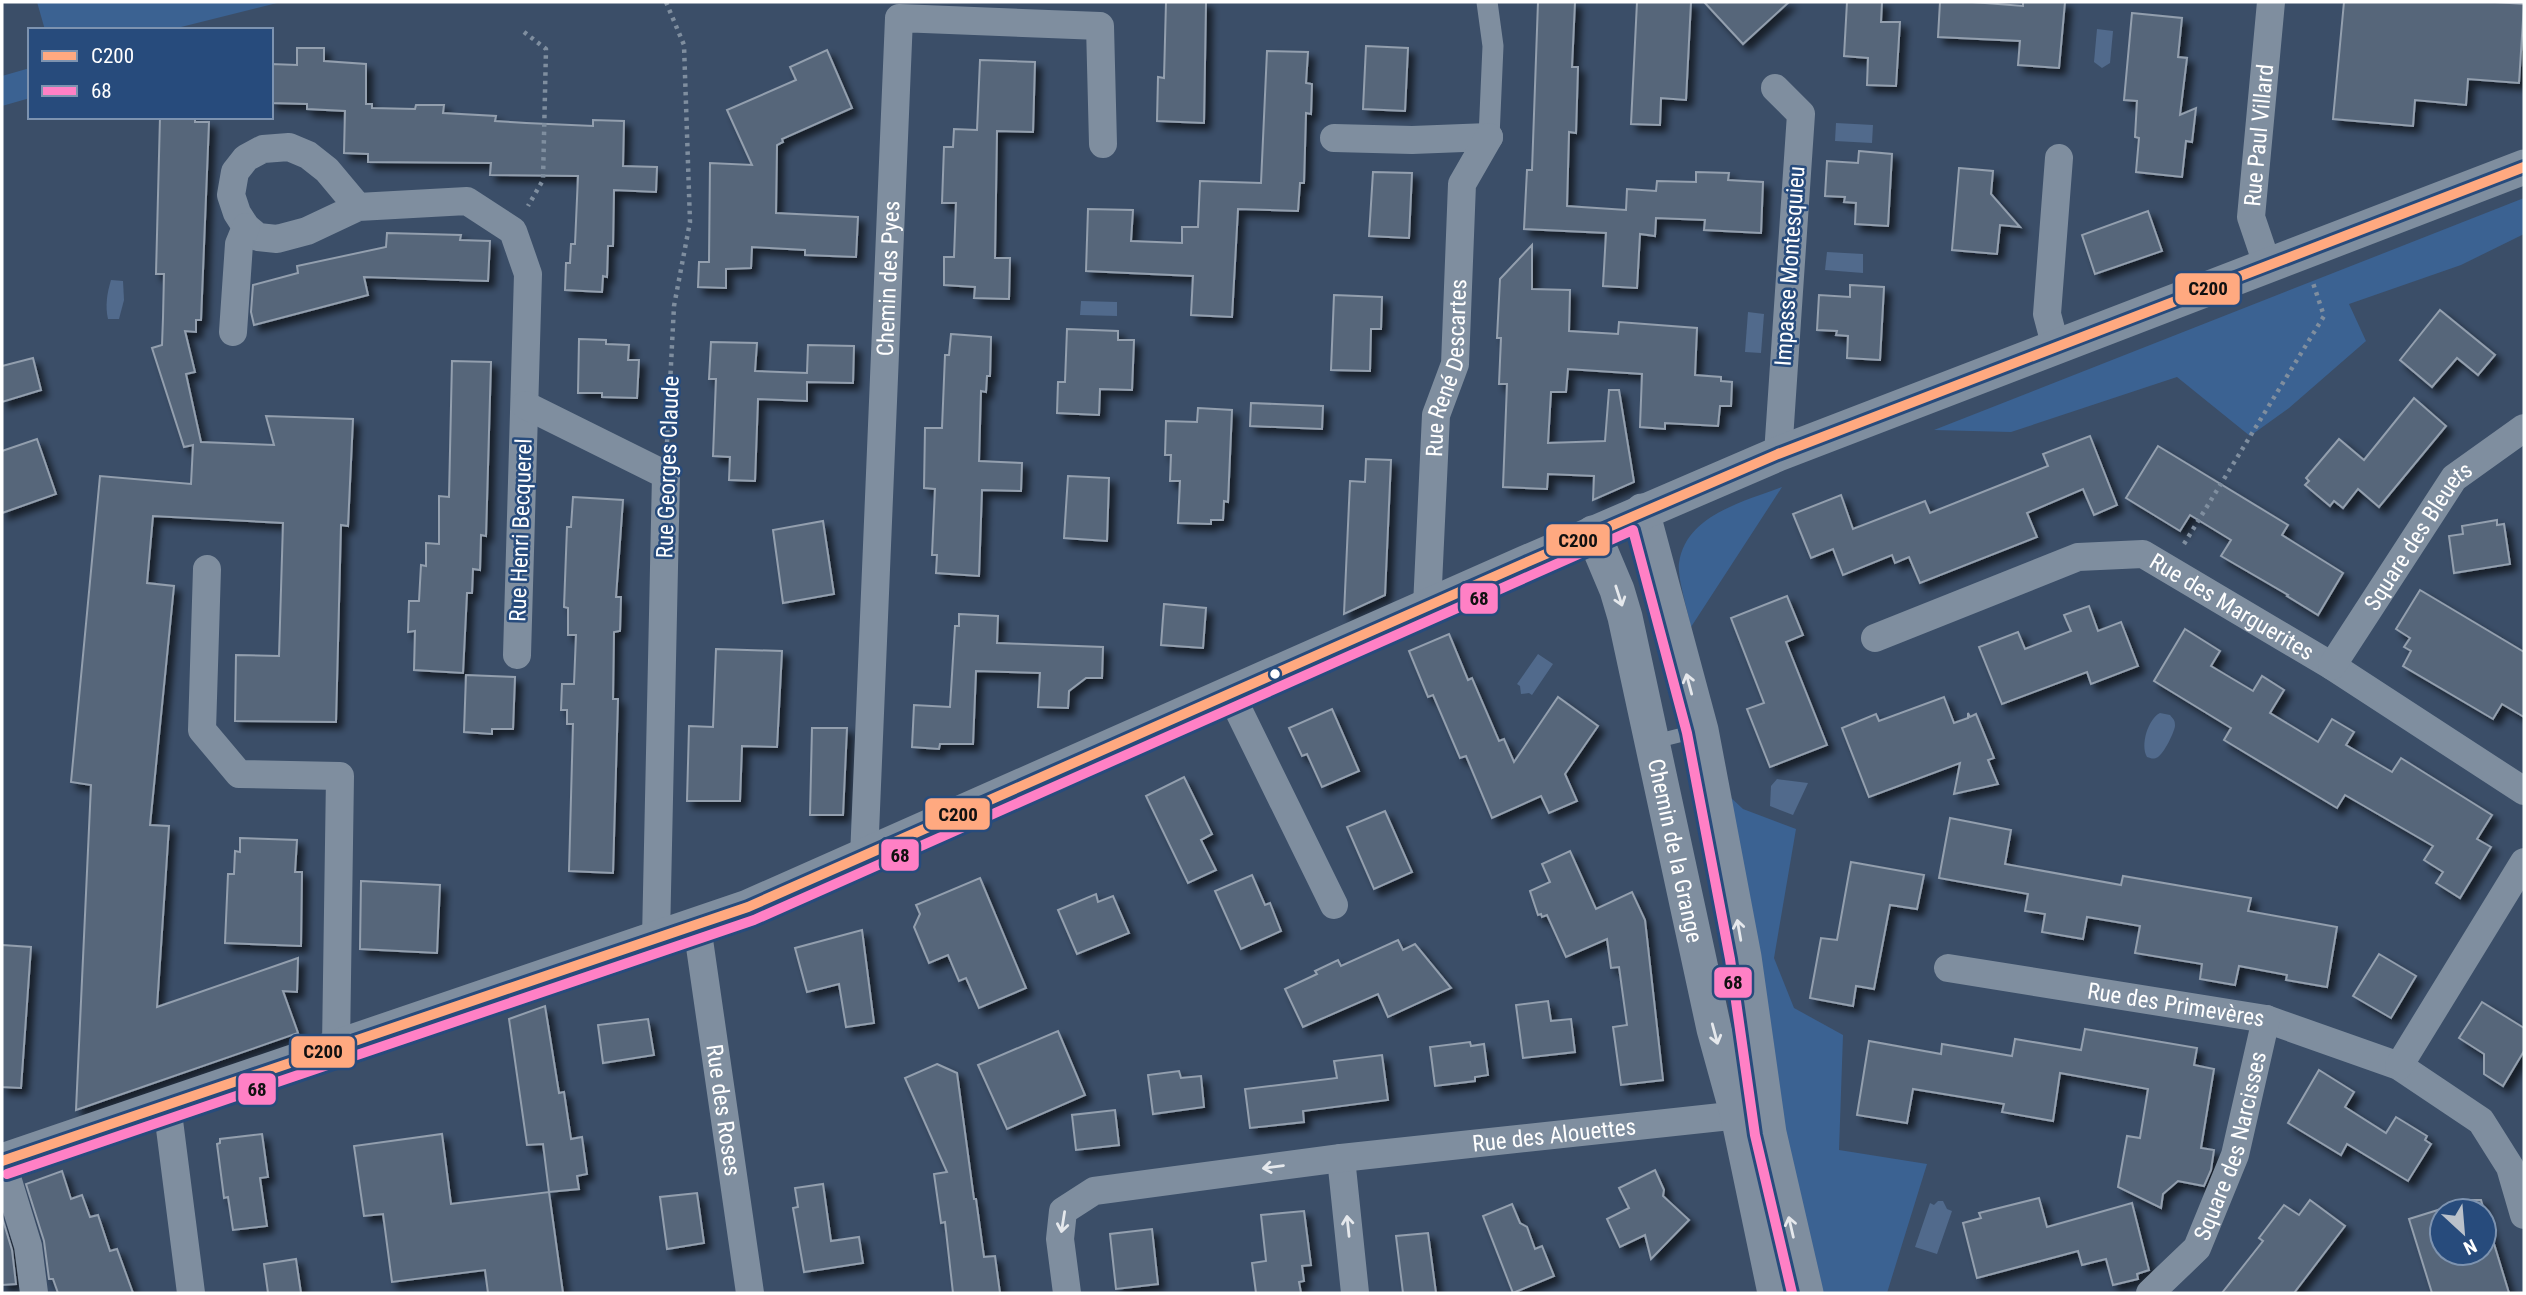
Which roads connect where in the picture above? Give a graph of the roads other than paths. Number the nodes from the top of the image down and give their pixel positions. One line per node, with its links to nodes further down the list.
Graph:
1 (1487, 2): 4 (street, Rue René Descartes)
2 (2271, 2): 11 (street, Rue Paul Villard)
3 (1774, 88): 16 (street, Impasse Montesquieu)
4 (1489, 137): 5 (street); 21 (street, Rue René Descartes)
5 (1334, 138)
6 (1103, 144): 29 (street, Chemin des Pyes)
7 (2059, 158): 13 (street)
8 (2524, 167): 11 (street)
9 (359, 207): 10 (street); 10 (street); 14 (street, Rue Henri Becquerel)
10 (246, 227): 12 (street)
11 (2267, 267): 13 (street)
12 (233, 332)
13 (2056, 348): 16 (street)
14 (525, 405): 17 (street, Rue Henri Becquerel); 23 (street, Rue Henri Becquerel)
15 (2524, 428): 24 (street, Square des Bleuets)
16 (1778, 454): 18 (street)
17 (666, 475): 33 (street, Rue Georges Claude)
18 (1642, 511): 19 (street); 26 (street, Chemin de la Grange, one-way to 18)
19 (1593, 533): 21 (street); 27 (street, Chemin de la Grange, one-way to 27)
20 (207, 569): 36 (street)
21 (1427, 606): 25 (street)
22 (1875, 639): 24 (street, Rue des Marguerites)
23 (517, 655)
24 (2332, 666): 28 (street, Rue des Marguerites)
25 (1230, 693): 29 (street); 31 (street)
26 (1701, 730): 27 (lane); 39 (street, Chemin de la Grange, one-way to 26)
27 (1651, 742): 39 (street, Chemin de la Grange, one-way to 39)
28 (2524, 791)
29 (864, 857): 32 (street)
30 (2524, 862): 37 (street)
31 (1334, 905)
32 (696, 926): 33 (street); 45 (street, Rue des Roses)
33 (656, 938): 36 (street)
34 (1948, 968): 35 (street, Rue des Primevères)
35 (2266, 1019): 37 (street, Rue des Primevères); 50 (street, Square des Narcisses)
36 (336, 1046): 38 (street)
37 (2399, 1066): 42 (street, Rue des Primevères)
38 (167, 1105): 41 (street); 44 (street)
39 (1752, 1114): 40 (street, Rue des Alouettes); 48 (street, Chemin de la Grange); 49 (street, Chemin de la Grange, one-way to 39)
40 (1341, 1158): 46 (street, Rue des Alouettes, one-way to 46); 47 (street, one-way to 40)
41 (2, 1161): 43 (street)
42 (2524, 1215)
43 (34, 1293)
44 (191, 1293)
45 (750, 1293)
46 (1067, 1293)
47 (1354, 1293)
48 (1775, 1293)
49 (1806, 1293)
50 (2150, 1293)

